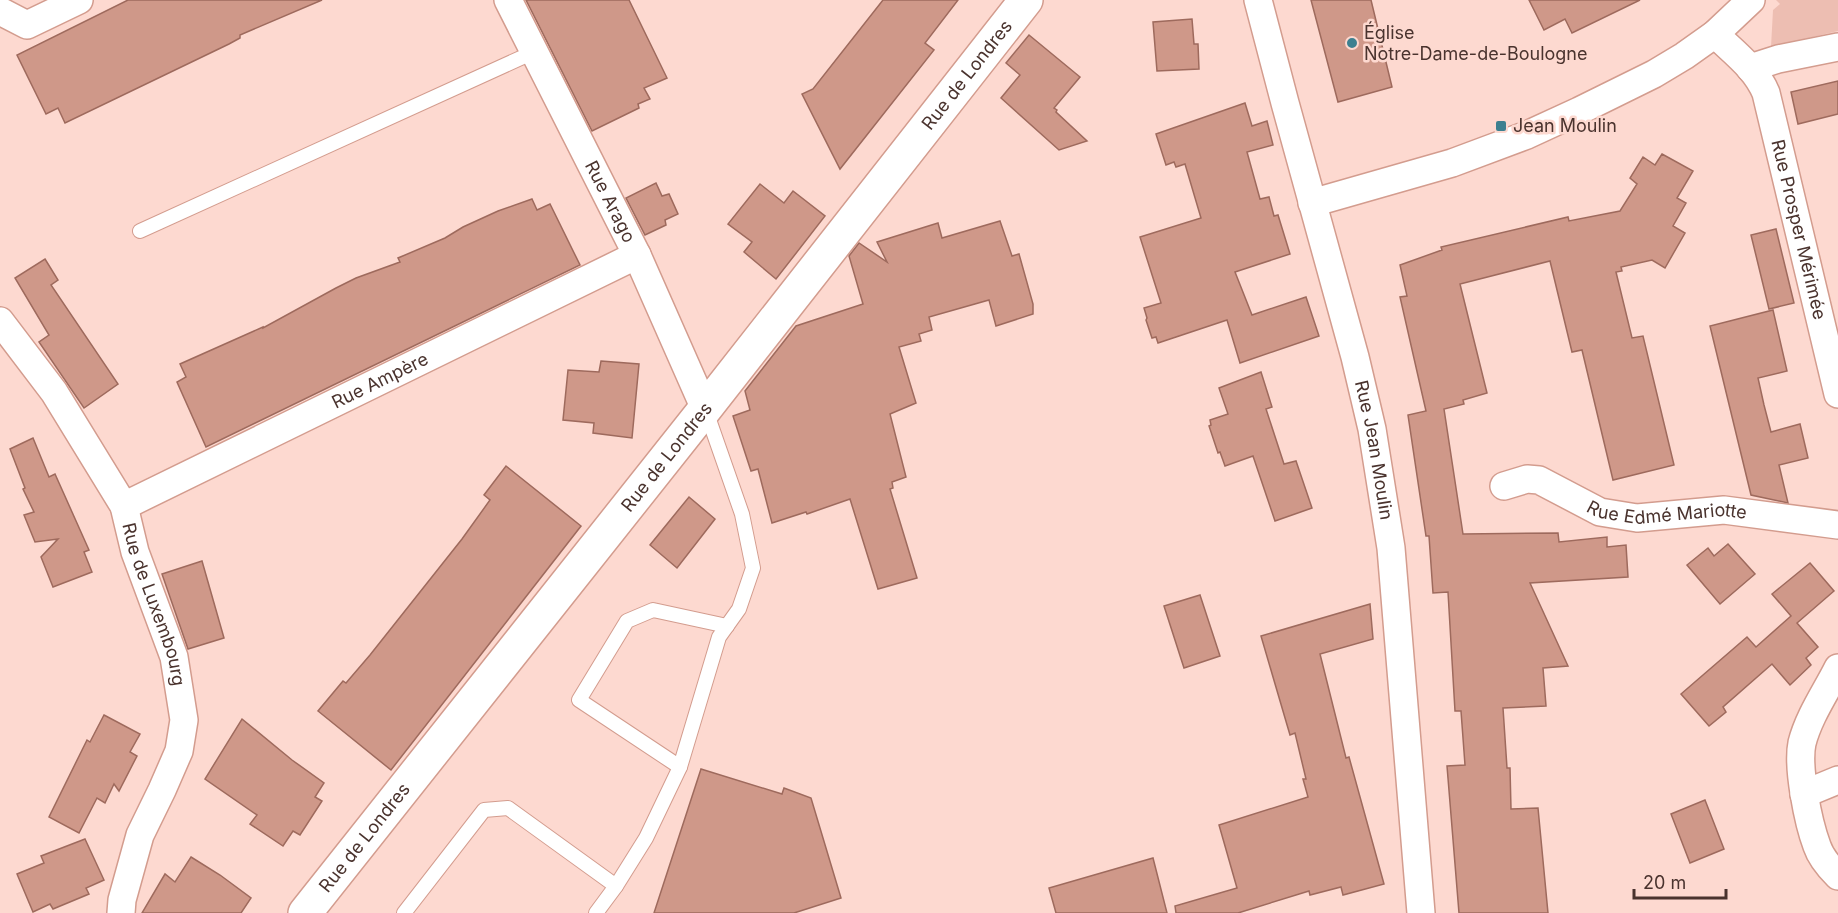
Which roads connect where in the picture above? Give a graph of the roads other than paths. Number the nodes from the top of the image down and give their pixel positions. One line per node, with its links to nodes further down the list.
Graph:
1 (79, 0): 6 (street)
2 (508, 0): 9 (street, Rue Arago)
3 (1026, 0): 16 (street, Rue de Londres)
4 (1258, 0): 11 (street, Rue Jean Moulin)
5 (1751, 0): 7 (street)
6 (0, 11)
7 (1715, 34): 10 (street, Rue Prosper Mérimée); 11 (street)
8 (1838, 47): 10 (street)
9 (534, 52): 12 (lane); 13 (street, Rue Arago)
10 (1750, 68): 15 (street, Rue Prosper Mérimée)
11 (1312, 203): 31 (street, Rue Jean Moulin)
12 (140, 231)
13 (637, 255): 16 (street, Rue Arago); 18 (street, Rue Ampère)
14 (0, 321): 18 (street, Rue de Luxembourg)
15 (1838, 394)
16 (705, 409): 20 (lane); 28 (street, Rue de Londres)
17 (1504, 486): 19 (street, Rue Edmé Mariotte)
18 (124, 507): 27 (street, Rue de Luxembourg)
19 (1838, 525)
20 (727, 626): 22 (lane); 22 (lane)
21 (1838, 668): 24 (street)
22 (680, 767): 26 (lane)
23 (1838, 780): 24 (street)
24 (1804, 794): 25 (street)
25 (1838, 876)
26 (616, 886): 29 (lane); 30 (lane)
27 (122, 913)
28 (305, 913)
29 (404, 913)
30 (596, 913)
31 (1421, 913)

